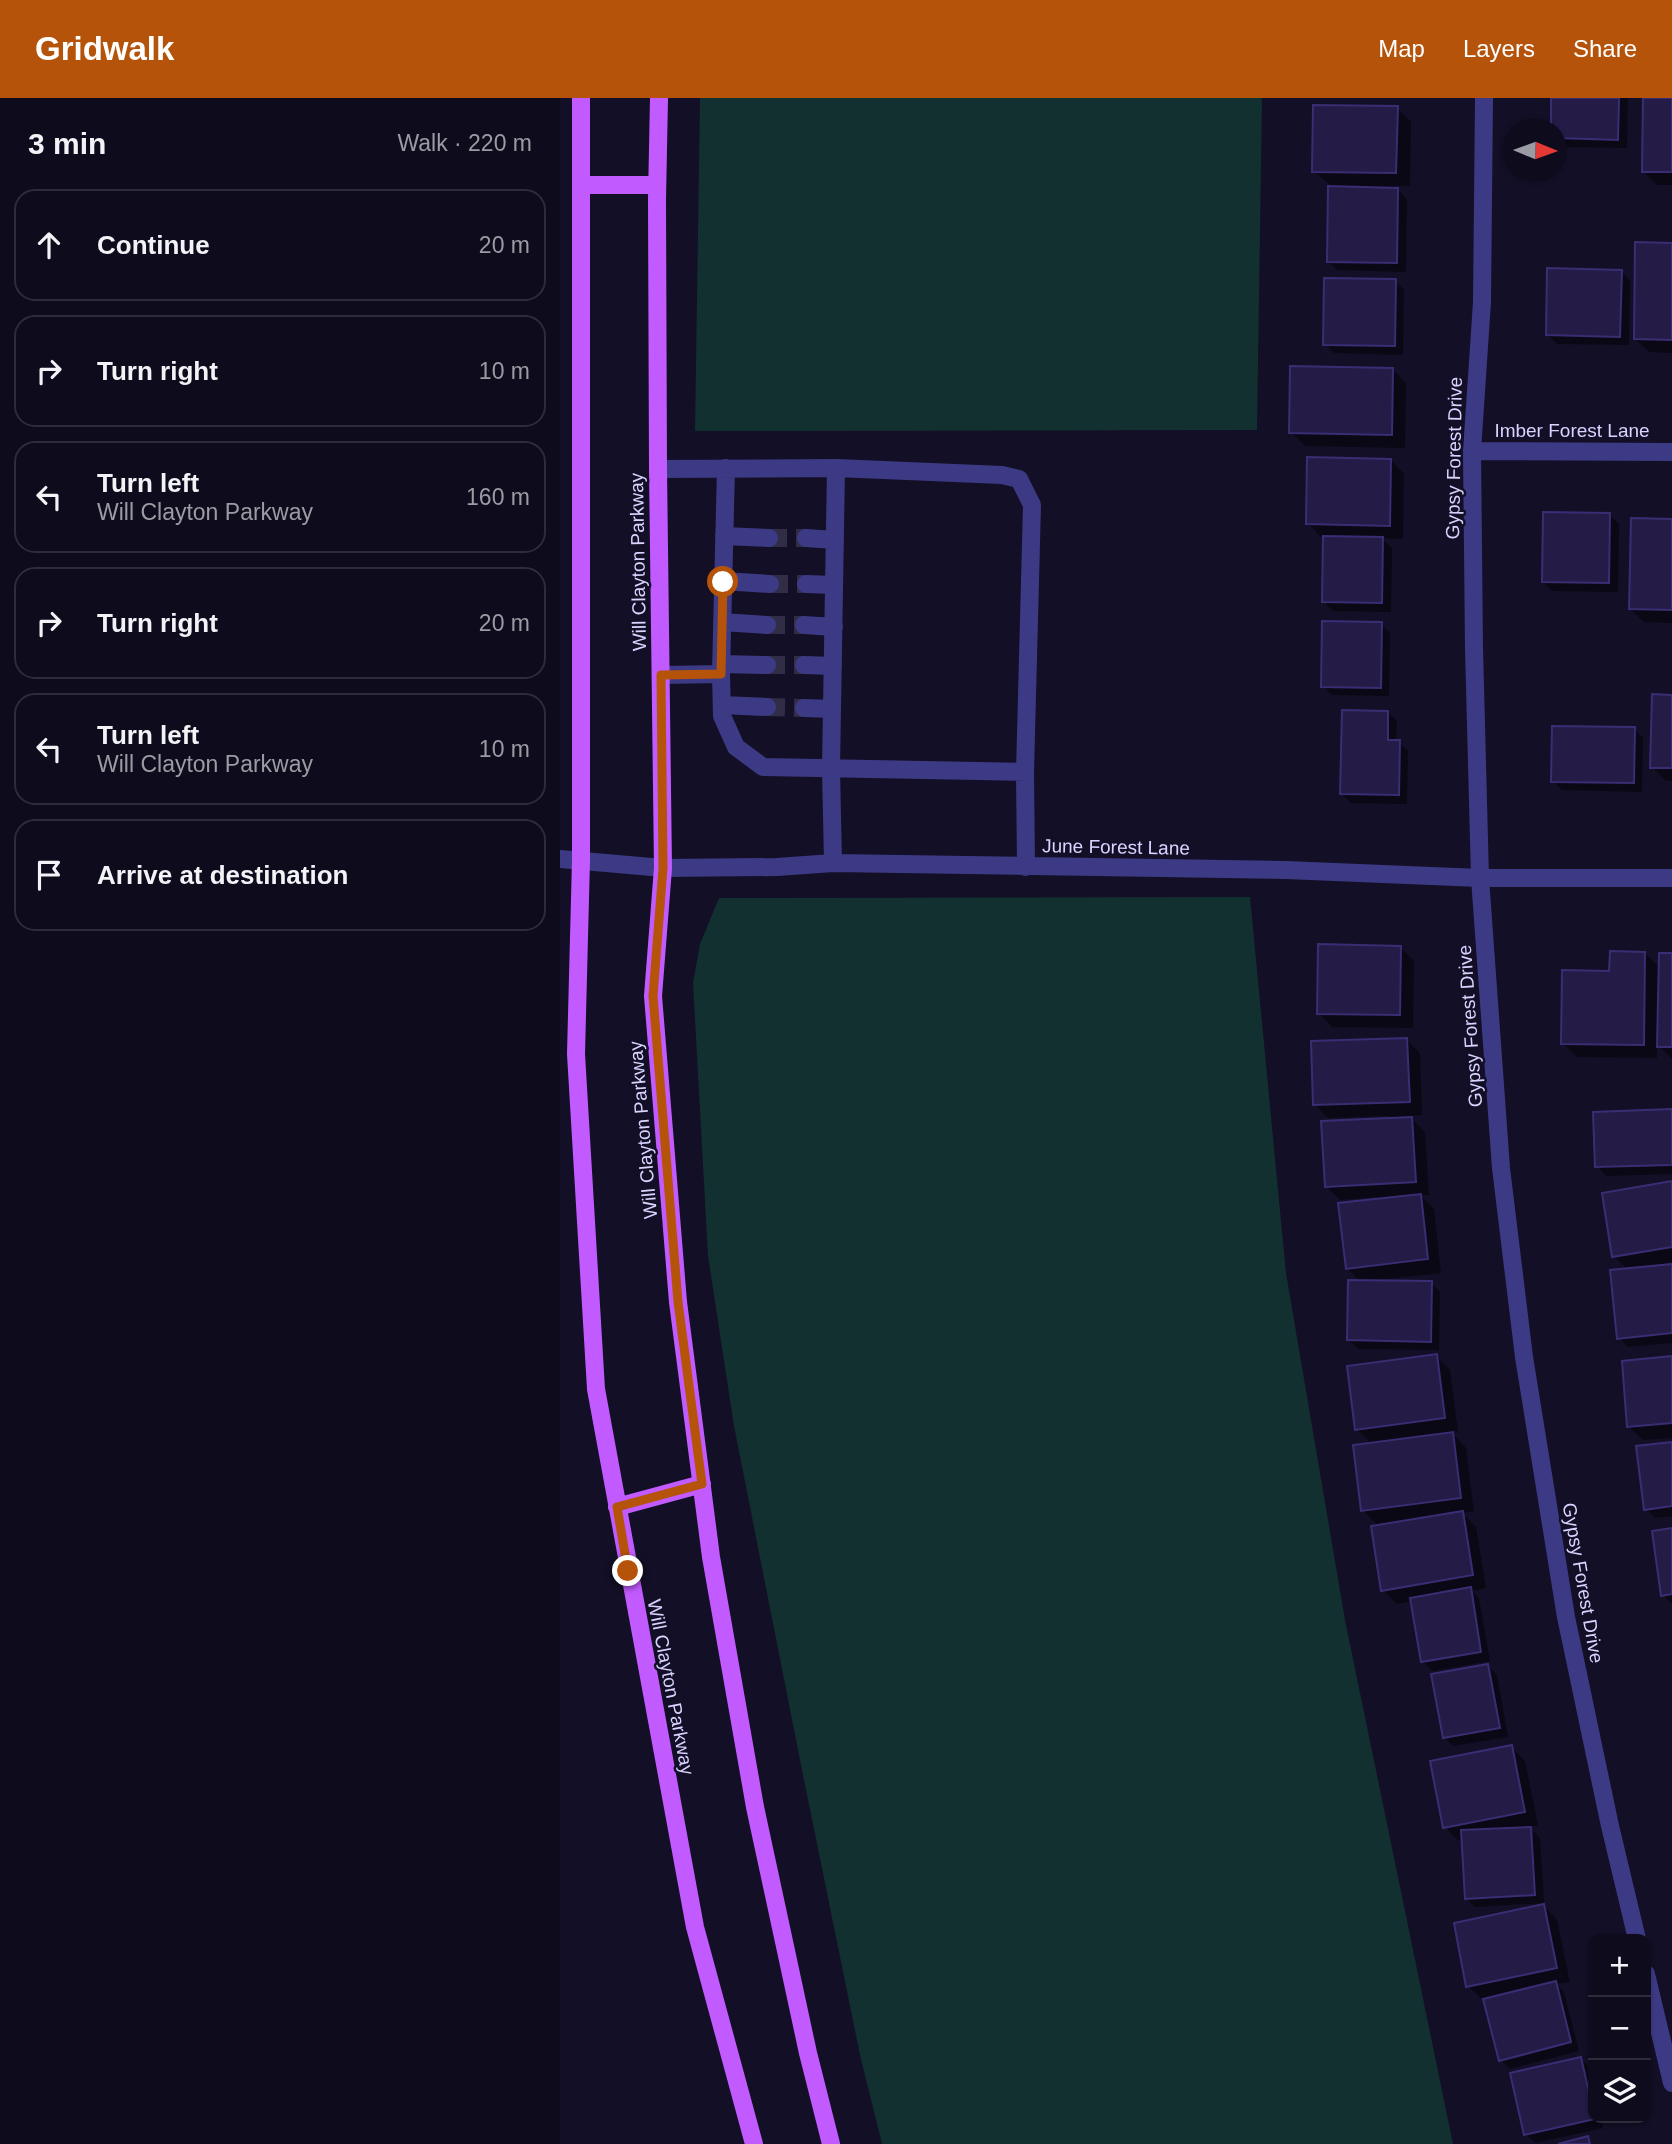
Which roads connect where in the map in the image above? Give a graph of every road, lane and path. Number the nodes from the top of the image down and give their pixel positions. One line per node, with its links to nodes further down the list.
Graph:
1 (581, 98): 5 (main road, Will Clayton Parkway)
2 (659, 98): 4 (main road, Will Clayton Parkway)
3 (1484, 98): 6 (street, Gypsy Forest Drive)
4 (657, 185): 5 (main road); 10 (main road, Will Clayton Parkway)
5 (581, 186): 35 (main road, Will Clayton Parkway)
6 (1472, 450): 7 (street, Imber Forest Lane); 39 (street, Gypsy Forest Drive)
7 (1672, 452)
8 (726, 467): 9 (street); 10 (street); 11 (street)
9 (836, 468): 14 (street); 33 (street)
10 (658, 469): 27 (main road, Will Clayton Parkway)
11 (724, 537): 12 (street); 15 (street)
12 (769, 538)
13 (806, 538): 14 (street)
14 (835, 540): 18 (street)
15 (723, 582): 16 (street); 19 (street)
16 (769, 584)
17 (806, 584): 18 (street)
18 (834, 585): 22 (street)
19 (722, 622): 20 (street); 26 (street)
20 (767, 625)
21 (804, 625): 22 (street)
22 (834, 627): 25 (street)
23 (767, 665): 26 (street)
24 (804, 665): 25 (street)
25 (833, 666): 31 (street)
26 (721, 669): 27 (street); 28 (street)
27 (661, 675): 38 (main road, Will Clayton Parkway)
28 (722, 705): 29 (street); 32 (street)
29 (767, 707)
30 (804, 708): 31 (street)
31 (832, 709): 32 (street)
32 (831, 769): 33 (street); 36 (street)
33 (1025, 772): 37 (street)
34 (560, 859): 35 (street, June Forest Lane)
35 (581, 859): 38 (street, June Forest Lane); 42 (main road, Will Clayton Parkway)
36 (833, 863): 37 (street, June Forest Lane); 38 (street, June Forest Lane)
37 (1026, 867): 39 (street, June Forest Lane)
38 (663, 868): 41 (main road, Will Clayton Parkway)
39 (1480, 878): 40 (street, June Forest Lane); 43 (street, Gypsy Forest Drive)
40 (1672, 878)
41 (702, 1484): 42 (main road); 47 (main road, Will Clayton Parkway)
42 (617, 1507): 46 (main road, Will Clayton Parkway)
43 (1636, 1934)
44 (1651, 1996): 45 (street)
45 (1672, 2084)
46 (754, 2144)
47 (831, 2144)

